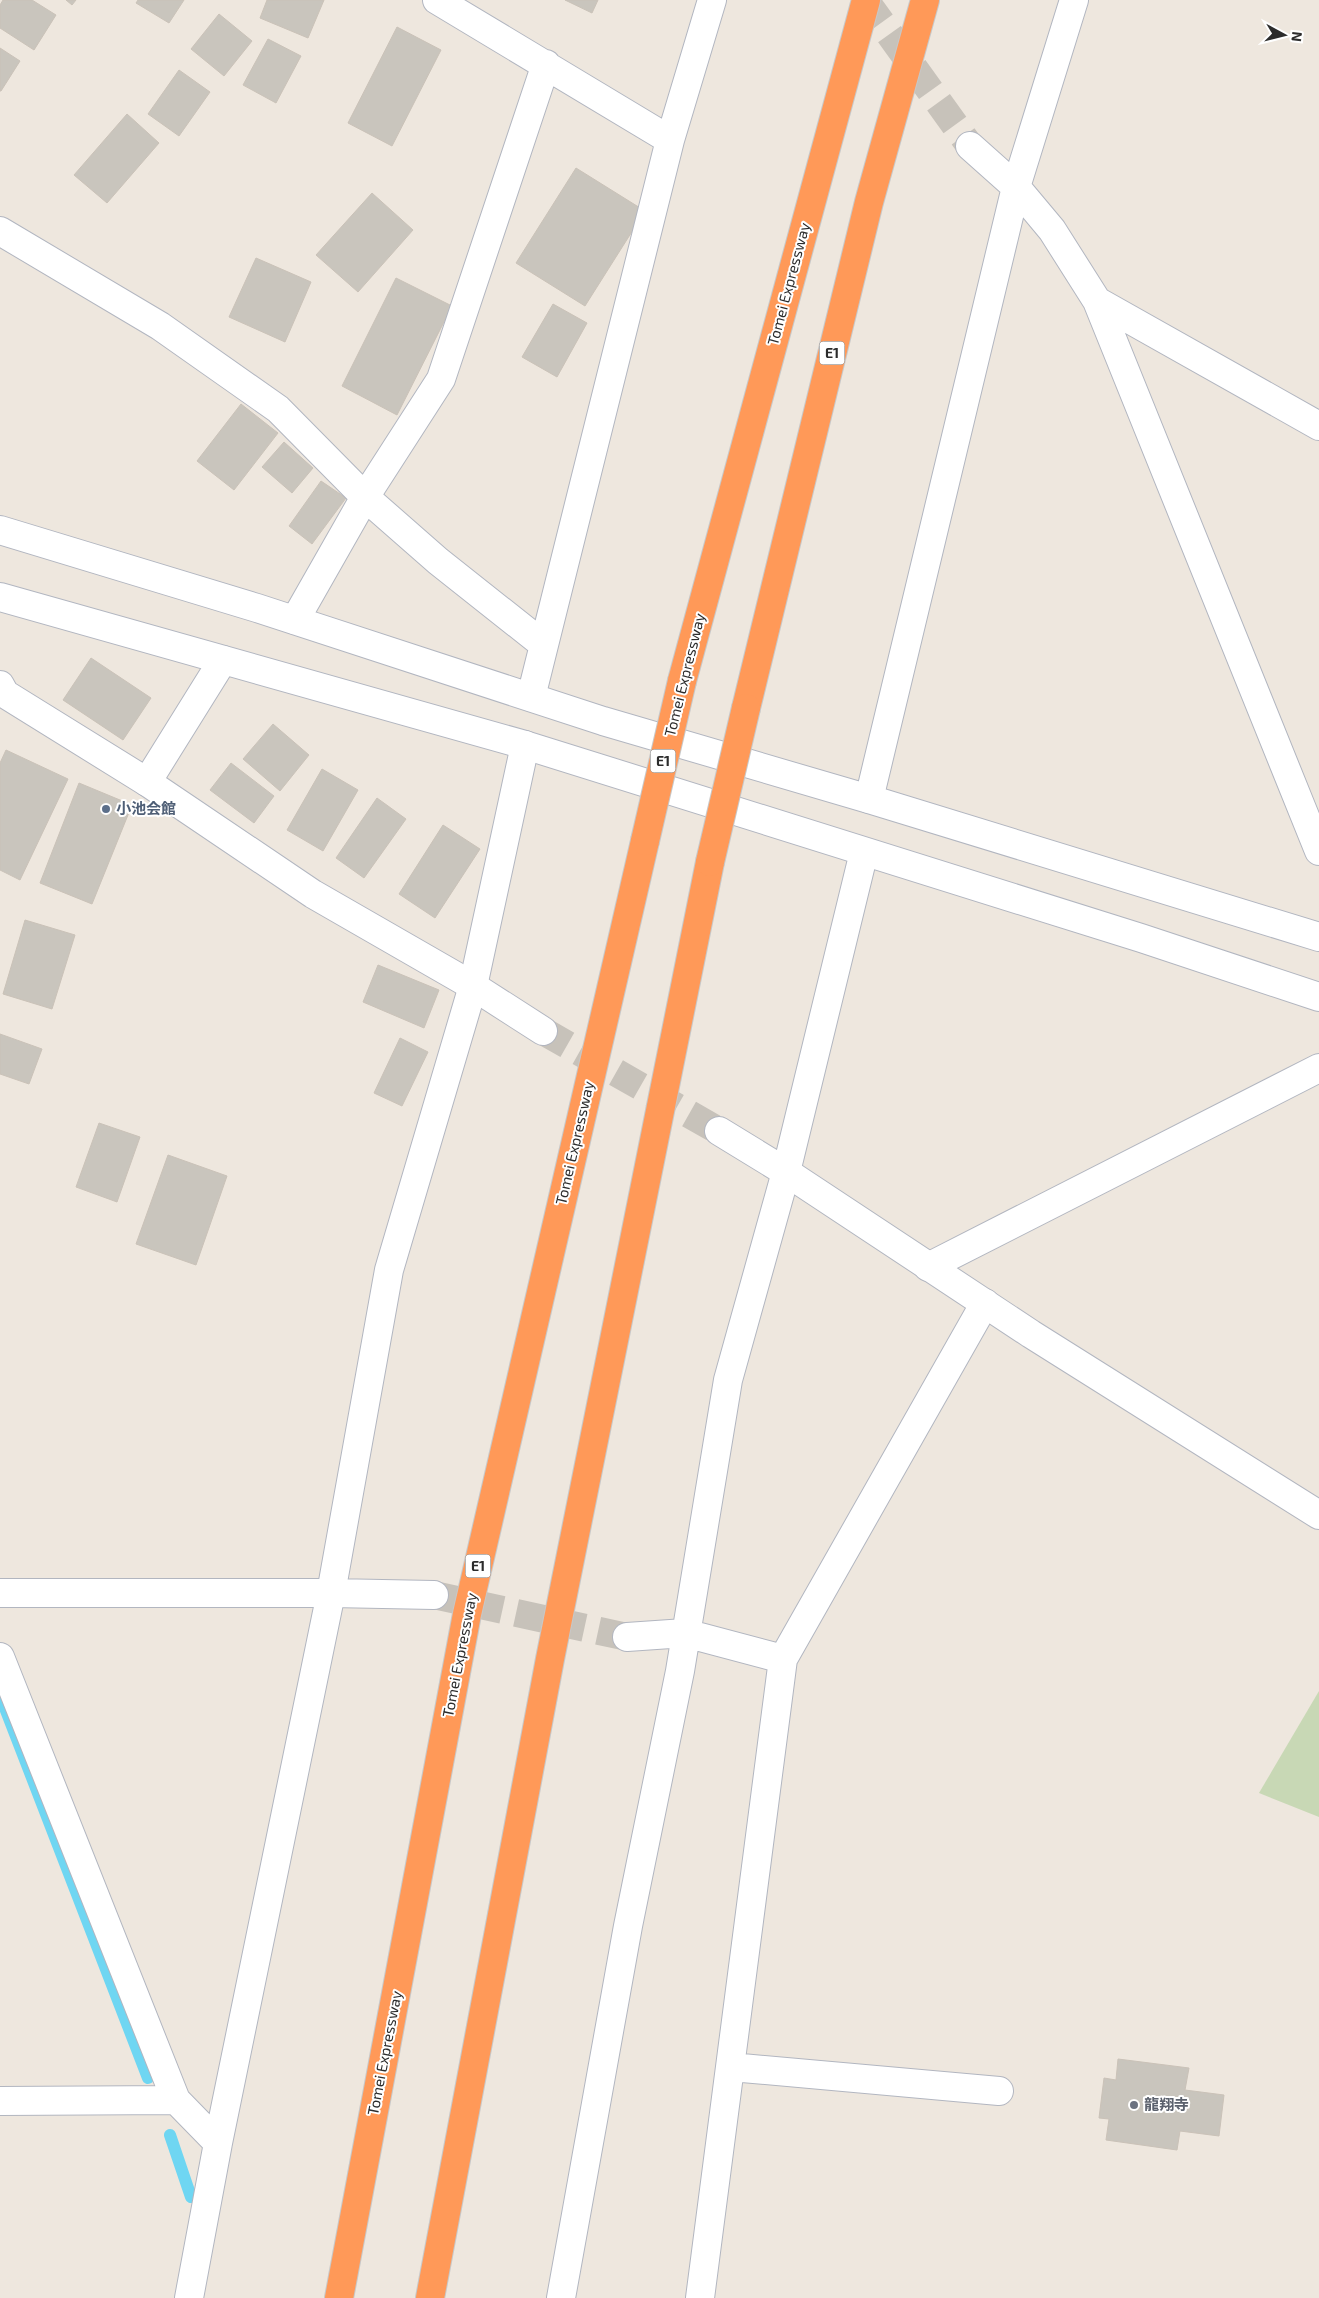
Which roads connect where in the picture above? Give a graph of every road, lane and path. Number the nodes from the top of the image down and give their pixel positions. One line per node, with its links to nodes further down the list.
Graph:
1 (437, 0): 6 (street)
2 (712, 0): 7 (street)
3 (866, 0): 49 (highway, Tomei Expressway / E1, bridge)
4 (925, 0): 50 (highway, E1, bridge)
5 (1074, 0): 9 (street)
6 (546, 64): 7 (street); 13 (street)
7 (670, 140): 17 (street)
8 (970, 146): 9 (street)
9 (1016, 187): 11 (street); 23 (street)
10 (0, 232): 13 (street)
11 (1097, 301): 12 (street); 24 (street)
12 (1319, 426)
13 (365, 498): 16 (street); 17 (street)
14 (0, 530): 16 (street)
15 (0, 596): 18 (street)
16 (296, 620): 20 (street)
17 (544, 646): 20 (street)
18 (223, 660): 21 (street); 22 (street)
19 (2, 693): 22 (street)
20 (531, 697): 23 (street)
21 (525, 745): 25 (street); 27 (street)
22 (147, 782): 27 (street)
23 (869, 799): 26 (street)
24 (1319, 851)
25 (864, 852): 28 (street); 32 (street)
26 (1319, 937)
27 (473, 986): 29 (street); 37 (street)
28 (1319, 997)
29 (543, 1031)
30 (1319, 1068): 33 (street)
31 (719, 1131): 32 (street)
32 (786, 1172): 33 (street); 39 (street)
33 (928, 1267): 34 (street)
34 (985, 1303): 35 (street); 42 (street)
35 (1319, 1515)
36 (0, 1593): 37 (street)
37 (331, 1593): 38 (street); 47 (street)
38 (434, 1595)
39 (685, 1633): 40 (street); 42 (street); 51 (street)
40 (627, 1636)
41 (0, 1657): 45 (street)
42 (783, 1659): 43 (street)
43 (731, 2067): 44 (street); 52 (street)
44 (999, 2092)
45 (176, 2100): 46 (street); 47 (street)
46 (0, 2101)
47 (218, 2143): 48 (street)
48 (189, 2298)
49 (339, 2298)
50 (430, 2298)
51 (561, 2298)
52 (700, 2298)

